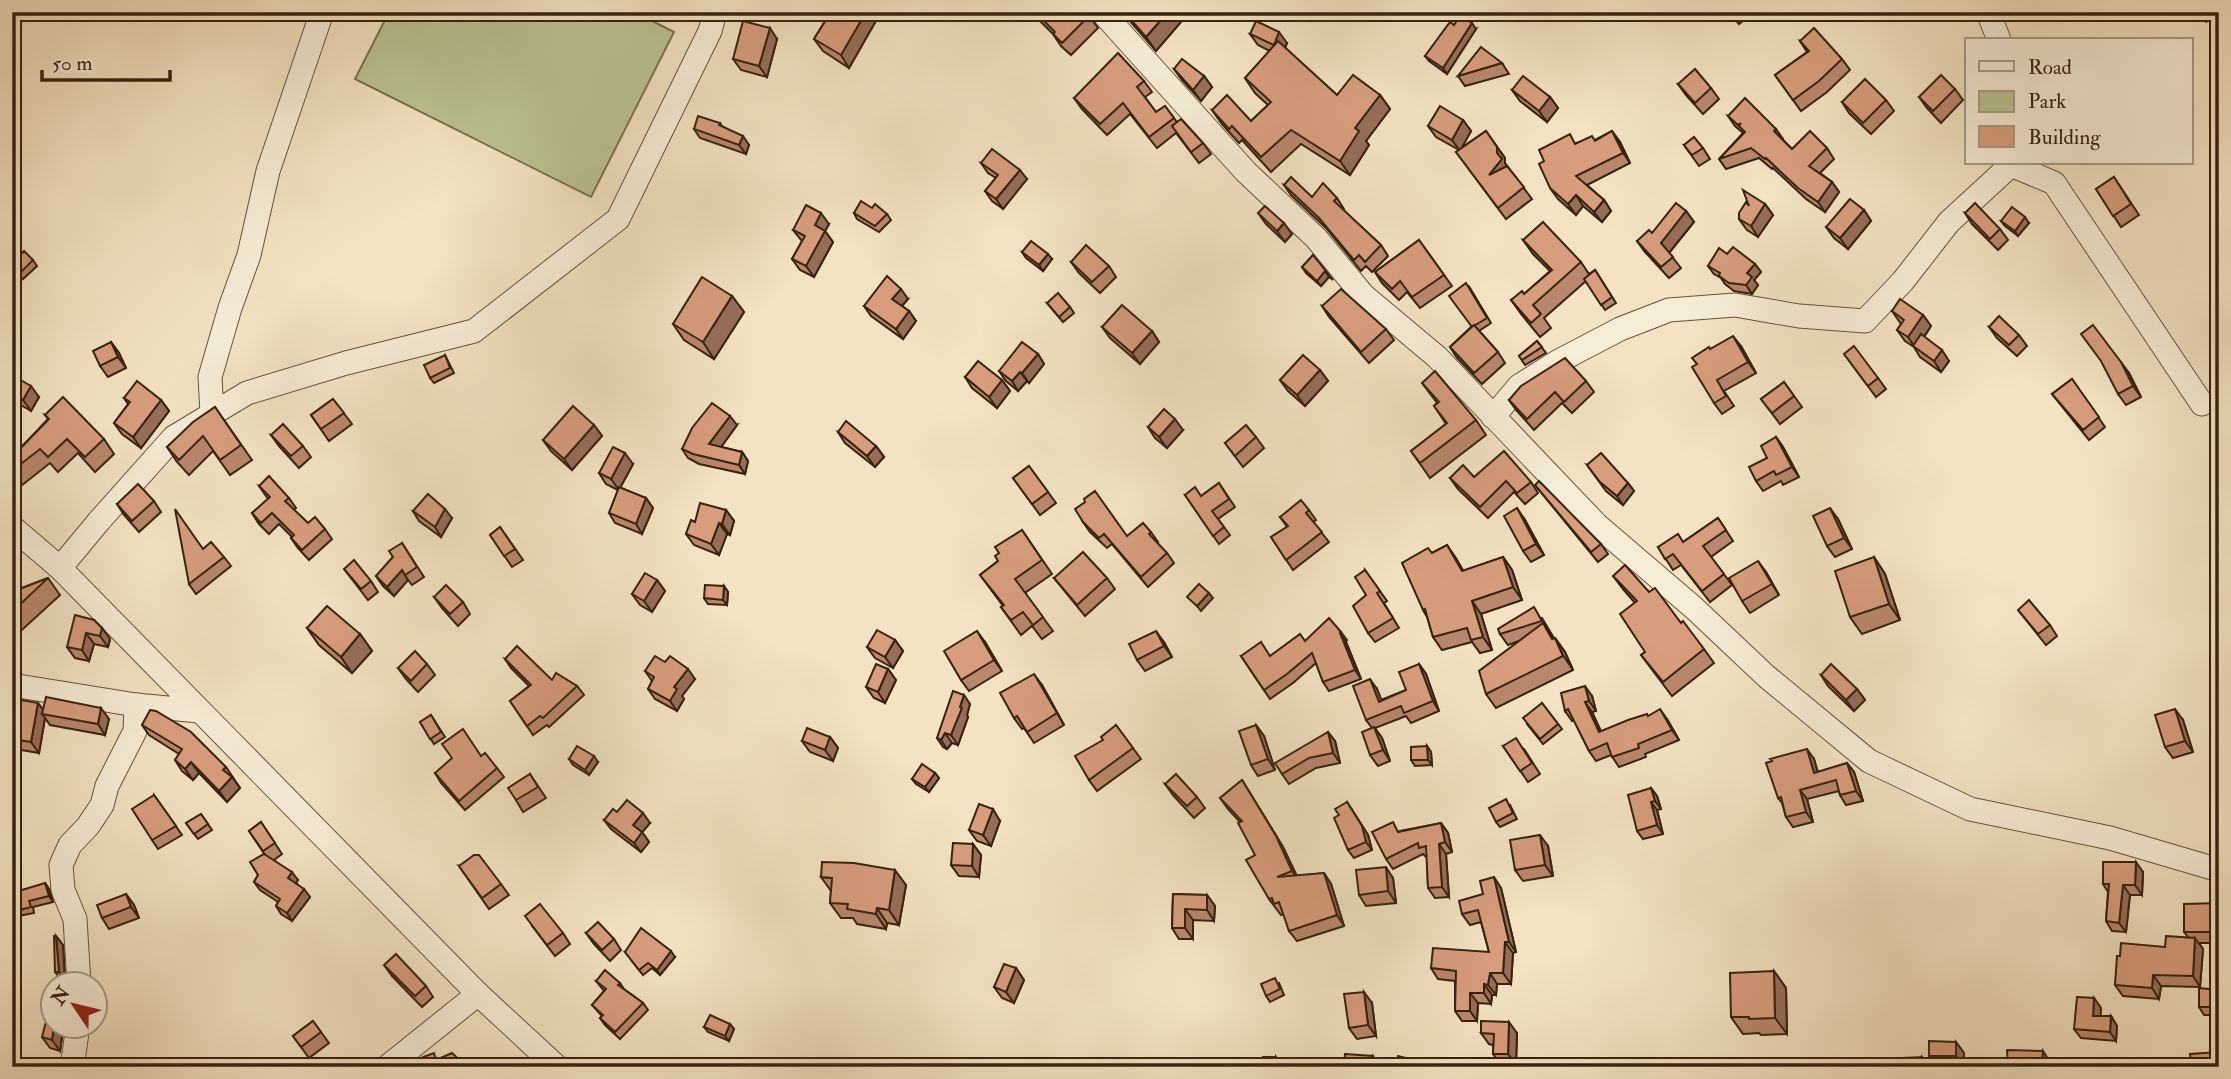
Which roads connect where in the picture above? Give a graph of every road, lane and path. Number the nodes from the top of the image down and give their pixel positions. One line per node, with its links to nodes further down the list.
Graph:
1 (322, 12): 8 (street)
2 (715, 12): 8 (street)
3 (1102, 12): 9 (street)
4 (1988, 12): 5 (street)
5 (1998, 38)
6 (2011, 164): 7 (street); 9 (street)
7 (2202, 404)
8 (212, 414): 11 (street)
9 (1493, 417): 15 (street)
10 (12, 527): 11 (street)
11 (60, 568): 14 (street)
12 (12, 685): 13 (street)
13 (136, 705): 14 (street); 16 (street)
14 (199, 711): 17 (street)
15 (2219, 870)
16 (78, 970)
17 (478, 994): 20 (street); 21 (street)
18 (76, 1040): 19 (street)
19 (72, 1067)
20 (387, 1067)
21 (557, 1067)

